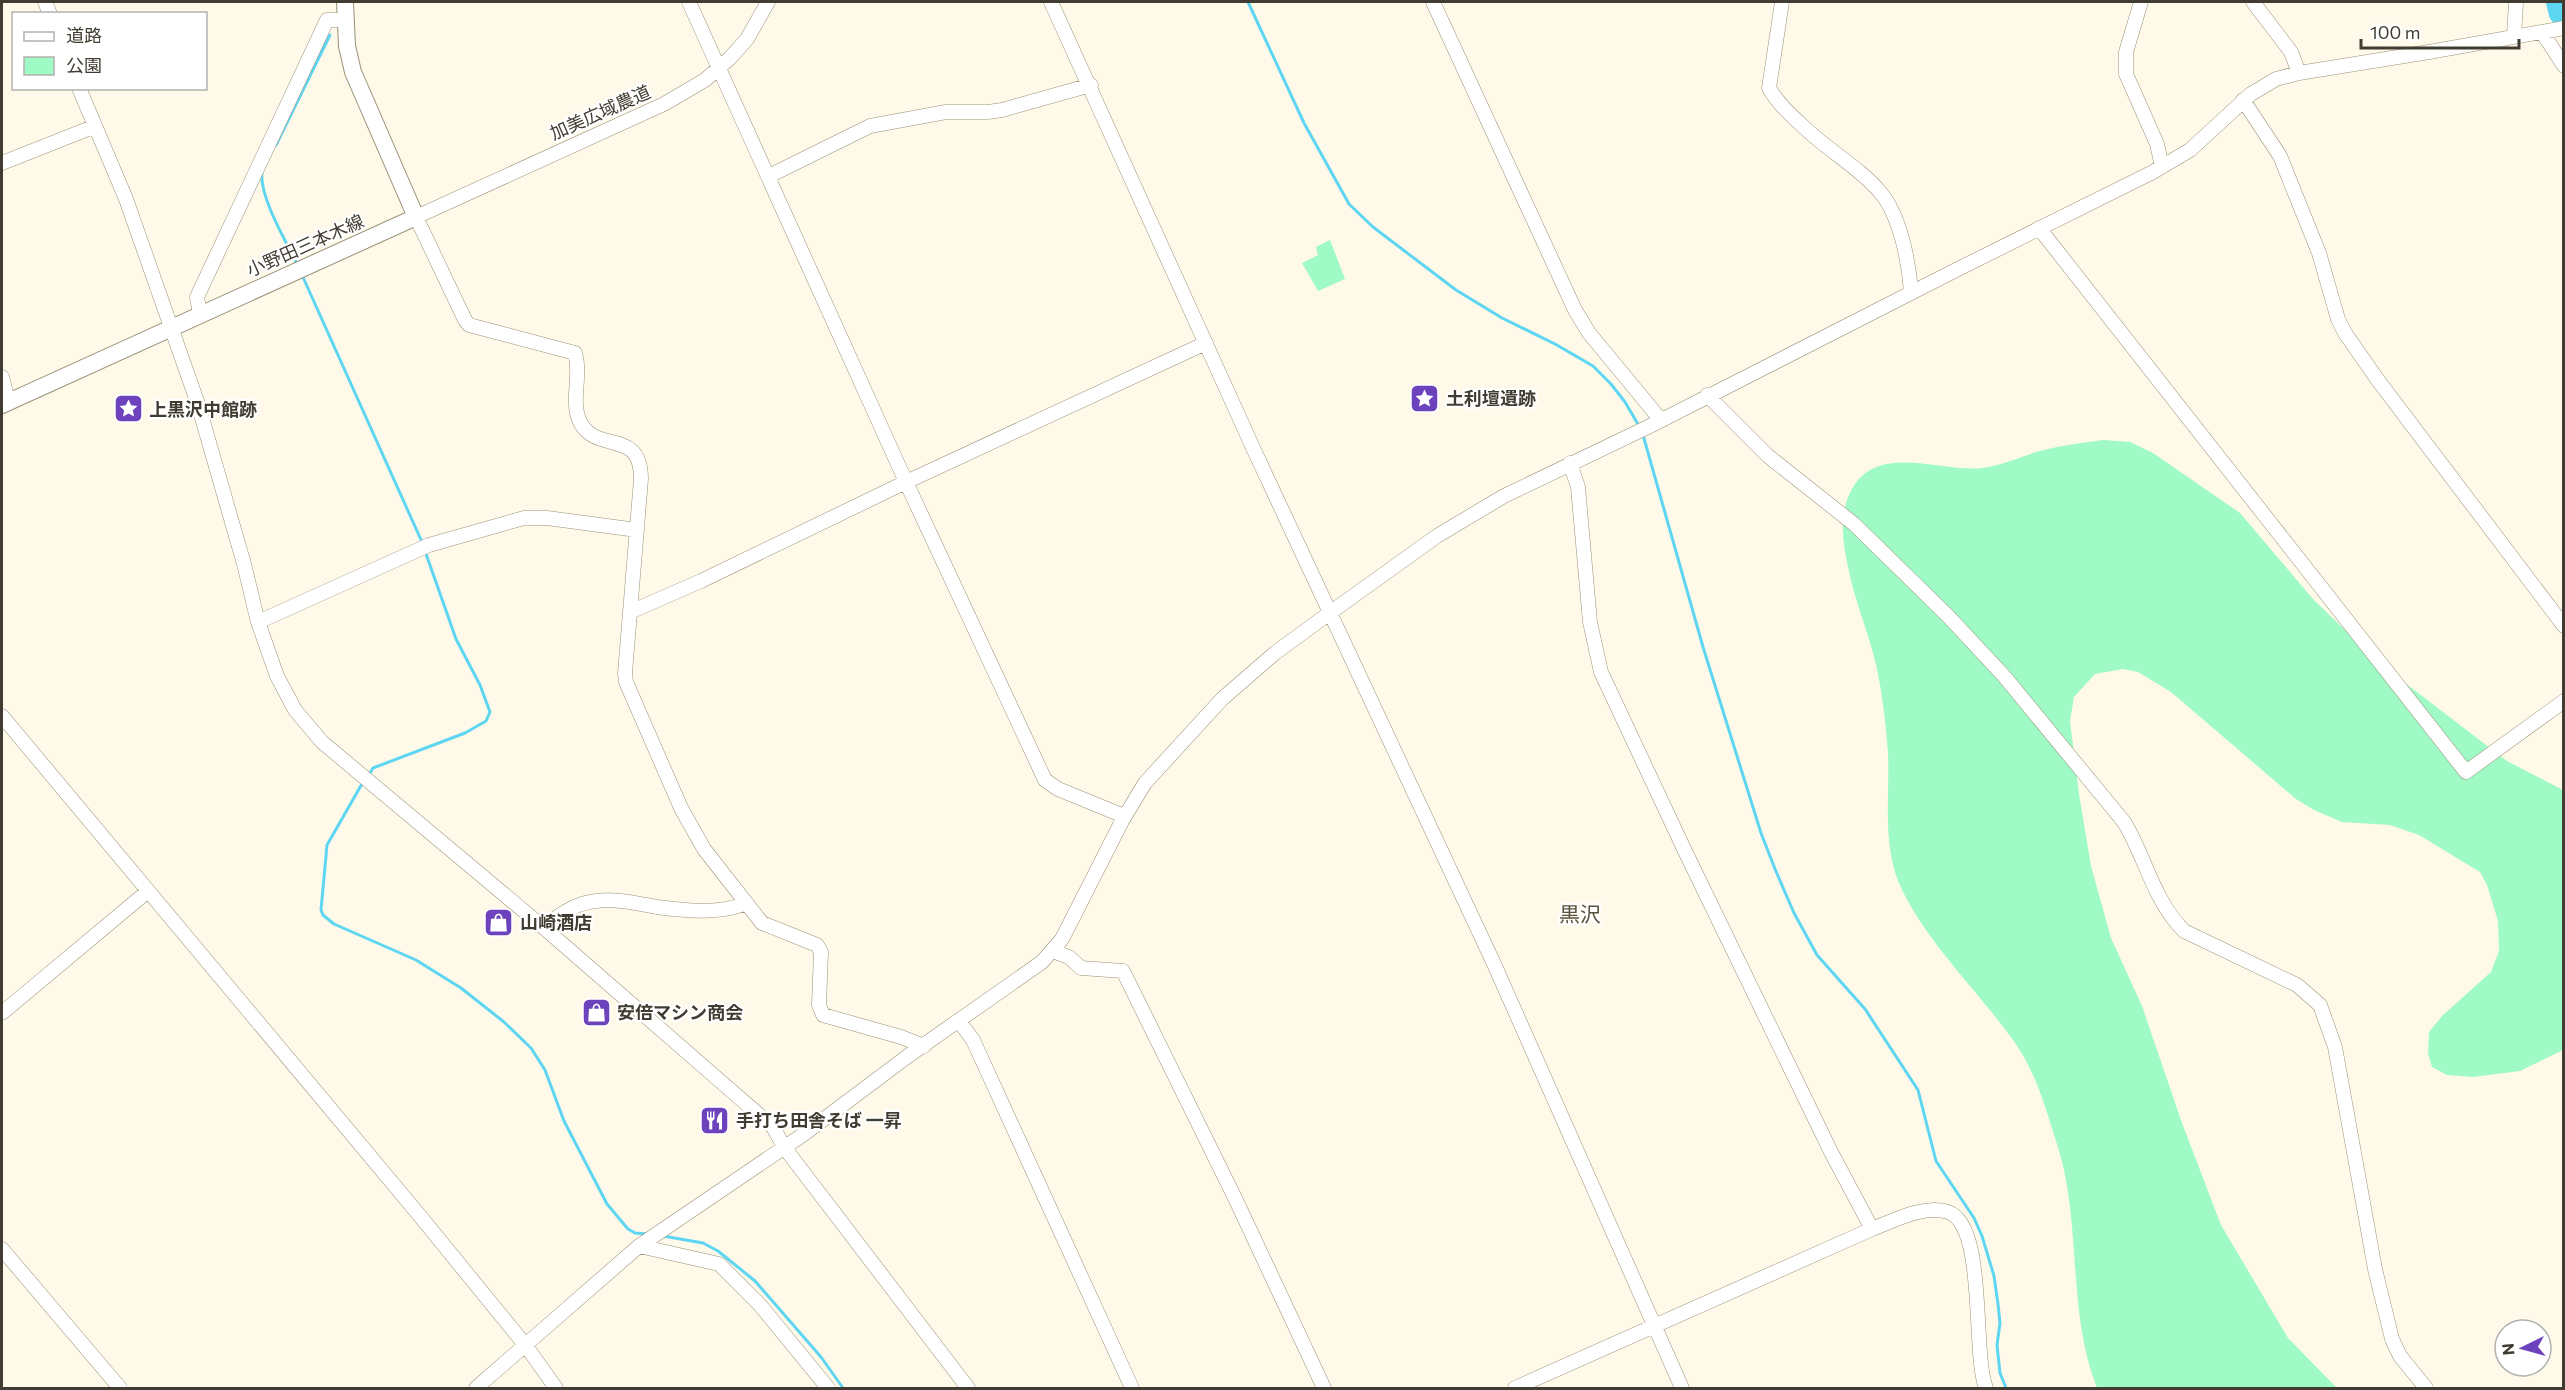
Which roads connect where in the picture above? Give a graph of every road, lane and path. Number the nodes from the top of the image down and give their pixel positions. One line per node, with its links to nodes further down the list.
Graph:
1 (345, 2): 10 (main road)
2 (689, 2): 14 (street)
3 (768, 2): 14 (street, 加美広域農道)
4 (1051, 2): 16 (street)
5 (1433, 2): 32 (street)
6 (1782, 2): 25 (street)
7 (2141, 2): 21 (street)
8 (2253, 2): 15 (street)
9 (2516, 2): 12 (street)
10 (345, 20): 23 (main road); 26 (street)
11 (2552, 30): 12 (street); 13 (street)
12 (2514, 37): 15 (street)
13 (2564, 66)
14 (720, 68): 22 (street); 23 (street, 加美広域農道)
15 (2299, 73): 18 (street)
16 (1091, 86): 22 (street); 28 (street)
17 (80, 90): 19 (street)
18 (2243, 100): 21 (street); 39 (street)
19 (93, 127): 20 (street); 27 (street)
20 (2, 163)
21 (2162, 167): 24 (street)
22 (769, 176): 34 (street)
23 (416, 217): 26 (main road, 小野田三本木線); 35 (street)
24 (2039, 228): 25 (street); 40 (street)
25 (1911, 292): 30 (street)
26 (200, 314): 27 (main road, 小野田三本木線)
27 (171, 328): 31 (main road, 小野田三本木線); 38 (street)
28 (1206, 343): 34 (street); 37 (street)
29 (2, 377): 31 (street)
30 (1707, 395): 32 (street); 66 (street)
31 (5, 403)
32 (1656, 422): 33 (street)
33 (1570, 463): 37 (street); 51 (street)
34 (906, 482): 36 (street); 42 (street)
35 (637, 530): 36 (street); 38 (street)
36 (630, 612): 44 (street)
37 (1330, 612): 42 (street); 54 (street)
38 (258, 622): 45 (street)
39 (2564, 626)
40 (2564, 701)
41 (2, 716): 43 (street)
42 (1124, 816): 46 (street)
43 (148, 891): 47 (street); 55 (street)
44 (746, 904): 45 (street); 49 (street)
45 (543, 927): 50 (street)
46 (1052, 951): 48 (street); 62 (street)
47 (2, 1013)
48 (958, 1021): 49 (street); 61 (street)
49 (924, 1046): 50 (street)
50 (784, 1147): 52 (street); 60 (street)
51 (1872, 1229): 54 (street); 65 (street)
52 (644, 1243): 55 (street); 59 (street)
53 (2, 1249): 56 (street)
54 (1653, 1327): 63 (street); 64 (street)
55 (526, 1346): 57 (street); 58 (street)
56 (120, 1389)
57 (476, 1389)
58 (556, 1389)
59 (828, 1389)
60 (968, 1389)
61 (1132, 1389)
62 (1324, 1389)
63 (1515, 1389)
64 (1682, 1389)
65 (1986, 1389)
66 (2426, 1389)

